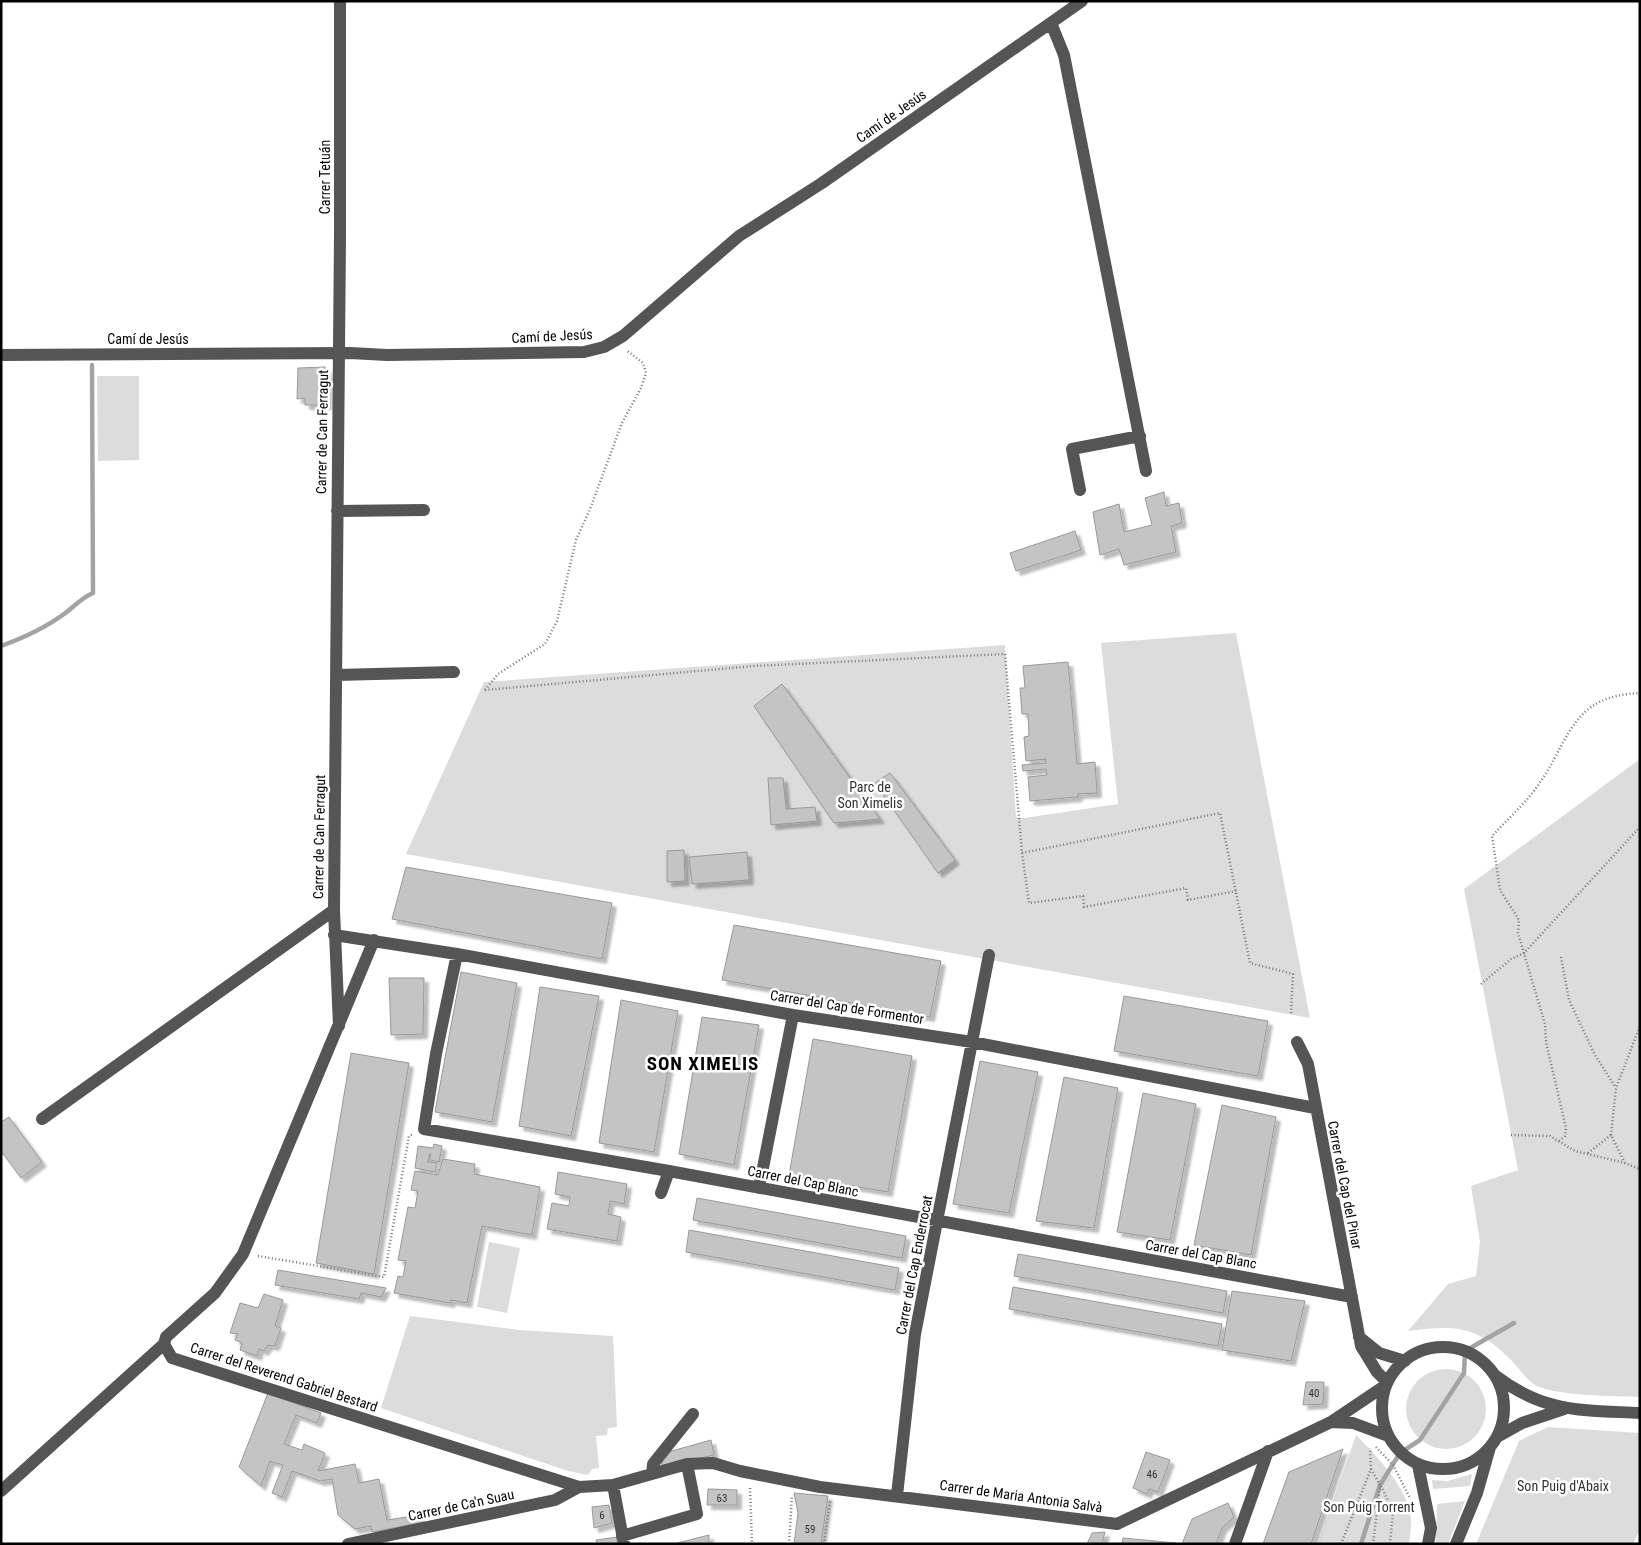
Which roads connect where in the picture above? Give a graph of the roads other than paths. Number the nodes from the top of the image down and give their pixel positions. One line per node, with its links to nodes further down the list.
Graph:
1 (340, 1): 4 (street, Carrer Tetuán)
2 (1082, 1): 3 (street, Camí de Jesús)
3 (1051, 24): 4 (street, Camí de Jesús); 6 (street)
4 (338, 353): 5 (street, Camí de Jesús); 10 (street, Carrer de Can Ferragut)
5 (1, 355)
6 (1140, 436): 7 (street); 8 (street)
7 (1146, 471)
8 (1080, 490)
9 (424, 510): 10 (street)
10 (337, 511): 12 (street, Carrer de Can Ferragut)
11 (454, 672): 12 (street)
12 (336, 675): 13 (street, Carrer de Can Ferragut)
13 (334, 910): 14 (street, Carrer de Can Ferragut); 23 (street)
14 (334, 935): 15 (street); 19 (street, Carrer de Can Ferragut)
15 (374, 940): 16 (street, Carrer del Cap de Formentor); 19 (street)
16 (457, 954): 18 (street, Carrer del Cap de Formentor); 24 (street, Carrer del Cap Blanc)
17 (989, 955): 20 (street)
18 (793, 1014): 20 (street, Carrer del Cap de Formentor); 25 (street)
19 (339, 1026): 30 (street, Carrer de Can Ferragut)
20 (972, 1042): 22 (street, Carrer del Cap de Formentor); 27 (street, Carrer del Cap Enderrocat)
21 (1297, 1042): 22 (street, Carrer del Cap del Pinar)
22 (1315, 1108): 28 (street, Carrer del Cap del Pinar)
23 (42, 1119)
24 (669, 1171): 25 (street, Carrer del Cap Blanc); 26 (street)
25 (759, 1188): 27 (street, Carrer del Cap Blanc)
26 (661, 1192)
27 (937, 1221): 28 (street, Carrer del Cap Blanc); 47 (street, Carrer del Cap Enderrocat)
28 (1352, 1297): 29 (street, Carrer del Cap del Pinar)
29 (1359, 1337): 31 (street); 33 (street, Carrer del Cap del Pinar)
30 (164, 1344): 45 (street, Carrer del Reverend Gabriel Bestard); 46 (street)
31 (1405, 1361): 32 (street); 33 (street)
32 (1494, 1374): 34 (street); 39 (street)
33 (1386, 1383): 37 (street, Carrer de Maria Antonia Salvà); 38 (street)
34 (1564, 1409): 35 (street); 39 (street)
35 (1640, 1413)
36 (693, 1414): 43 (street)
37 (1331, 1422): 38 (street, Carrer de Maria Antonia Salvà); 40 (street, Carrer de Maria Antonia Salvà)
38 (1388, 1436): 42 (street)
39 (1494, 1442): 42 (street); 52 (street)
40 (1268, 1451): 47 (street, Carrer de Maria Antonia Salvà); 50 (street)
41 (687, 1464): 43 (street, Carrer de Maria Antonia Salvà); 47 (street, Carrer de Maria Antonia Salvà); 48 (street)
42 (1418, 1465): 51 (street)
43 (652, 1474): 44 (street, Carrer del Reverend Gabriel Bestard)
44 (613, 1485): 45 (street, Carrer del Reverend Gabriel Bestard); 48 (street)
45 (579, 1487): 49 (street, Carrer de Ca'n Suau)
46 (1, 1491)
47 (897, 1495)
48 (623, 1540)
49 (348, 1544)
50 (1235, 1544)
51 (1428, 1544)
52 (1456, 1544)

